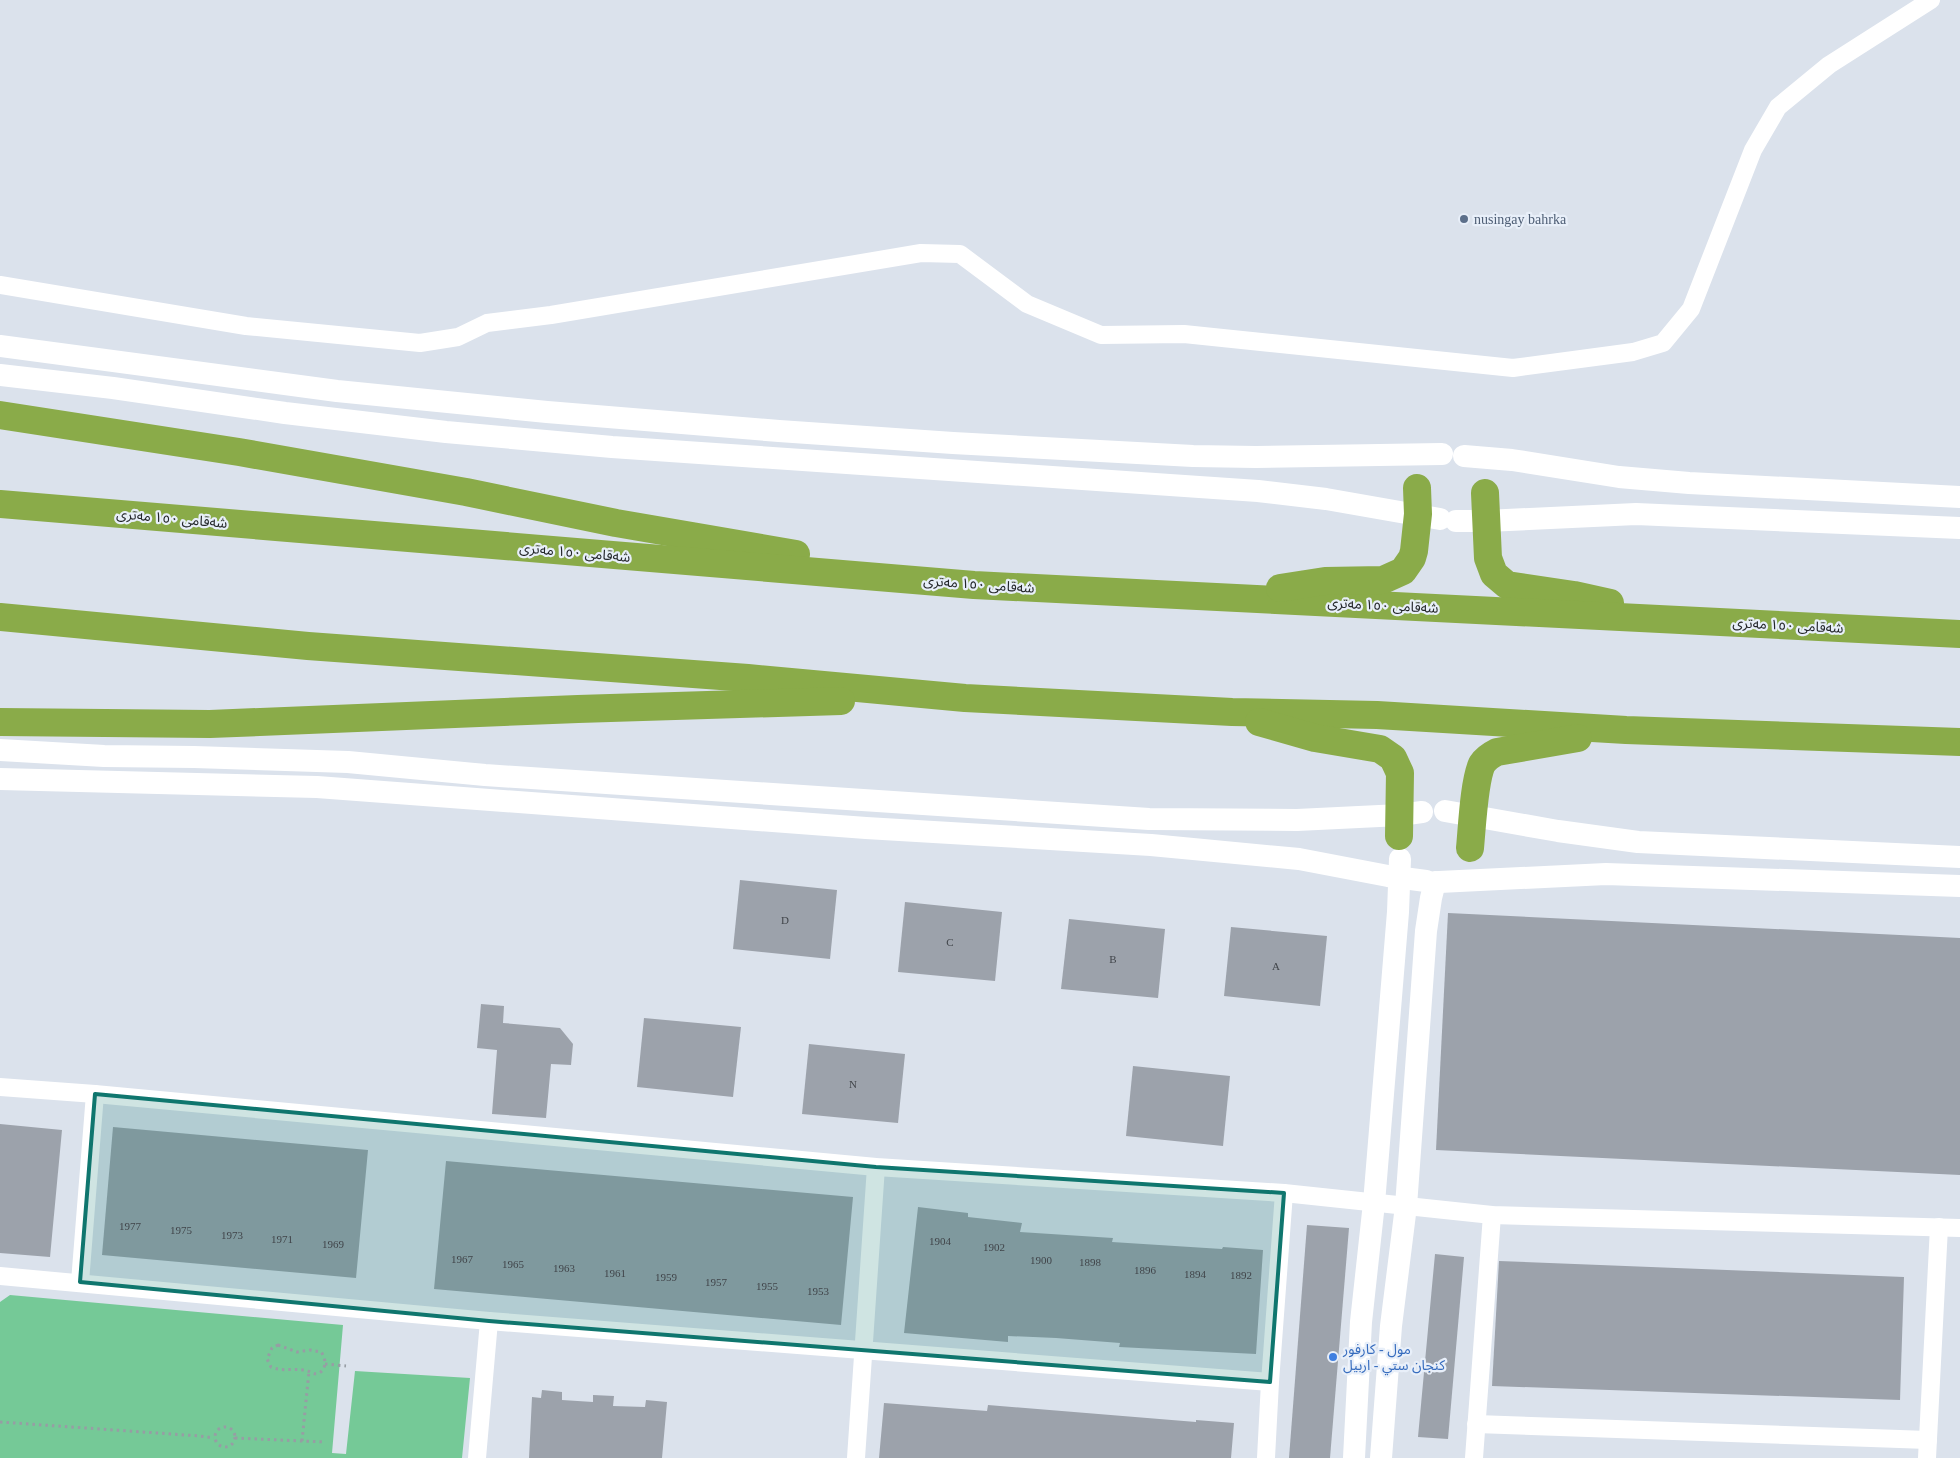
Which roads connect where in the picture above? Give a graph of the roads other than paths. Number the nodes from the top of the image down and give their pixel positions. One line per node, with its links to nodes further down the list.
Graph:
1 (1930, 0): 2 (street)
2 (0, 285)
3 (0, 346): 6 (street)
4 (0, 375): 10 (street)
5 (0, 415): 13 (highway)
6 (1453, 455): 7 (street); 8 (street); 10 (street)
7 (1485, 492): 10 (street); 11 (highway)
8 (1960, 497)
9 (0, 504): 13 (highway, شەقامی ١٥٠ مەتری)
10 (1433, 510): 11 (street); 14 (highway)
11 (1486, 521): 12 (street); 16 (highway)
12 (1960, 528)
13 (974, 585): 14 (highway, شەقامی ١٥٠ مەتری)
14 (1240, 598): 16 (highway, شەقامی ١٥٠ مەتری)
15 (0, 617): 18 (highway)
16 (1659, 618): 17 (highway, شەقامی ١٥٠ مەتری)
17 (1958, 634)
18 (965, 698): 19 (highway); 20 (highway)
19 (1232, 712): 21 (highway); 27 (highway)
20 (0, 722)
21 (1626, 730): 22 (highway); 25 (highway)
22 (1959, 742)
23 (0, 750): 27 (street)
24 (0, 779): 27 (street)
25 (1482, 810): 26 (street); 28 (highway); 29 (street)
26 (1445, 811): 27 (street); 28 (street)
27 (1400, 830): 30 (street); 36 (street)
28 (1470, 848): 30 (street)
29 (1960, 856)
30 (1433, 882): 31 (street); 37 (street)
31 (1960, 886)
32 (0, 1087): 33 (street)
33 (95, 1094): 34 (street); 42 (street)
34 (876, 1167): 35 (street); 46 (street)
35 (1284, 1193): 36 (street); 47 (street)
36 (1374, 1202): 37 (street); 44 (street)
37 (1406, 1206): 38 (street); 45 (street)
38 (1492, 1214): 39 (street); 48 (street)
39 (1940, 1227): 40 (street); 49 (street)
40 (1960, 1228)
41 (0, 1276): 42 (street)
42 (80, 1282): 43 (street)
43 (489, 1321): 46 (street); 50 (street)
44 (1361, 1322): 45 (street); 53 (street)
45 (1391, 1326): 54 (street)
46 (863, 1351): 47 (street); 51 (street)
47 (1270, 1382): 52 (street)
48 (1476, 1424): 49 (street); 55 (street)
49 (1928, 1440): 56 (street)
50 (477, 1458)
51 (856, 1458)
52 (1266, 1458)
53 (1354, 1458)
54 (1381, 1458)
55 (1474, 1458)
56 (1927, 1458)

